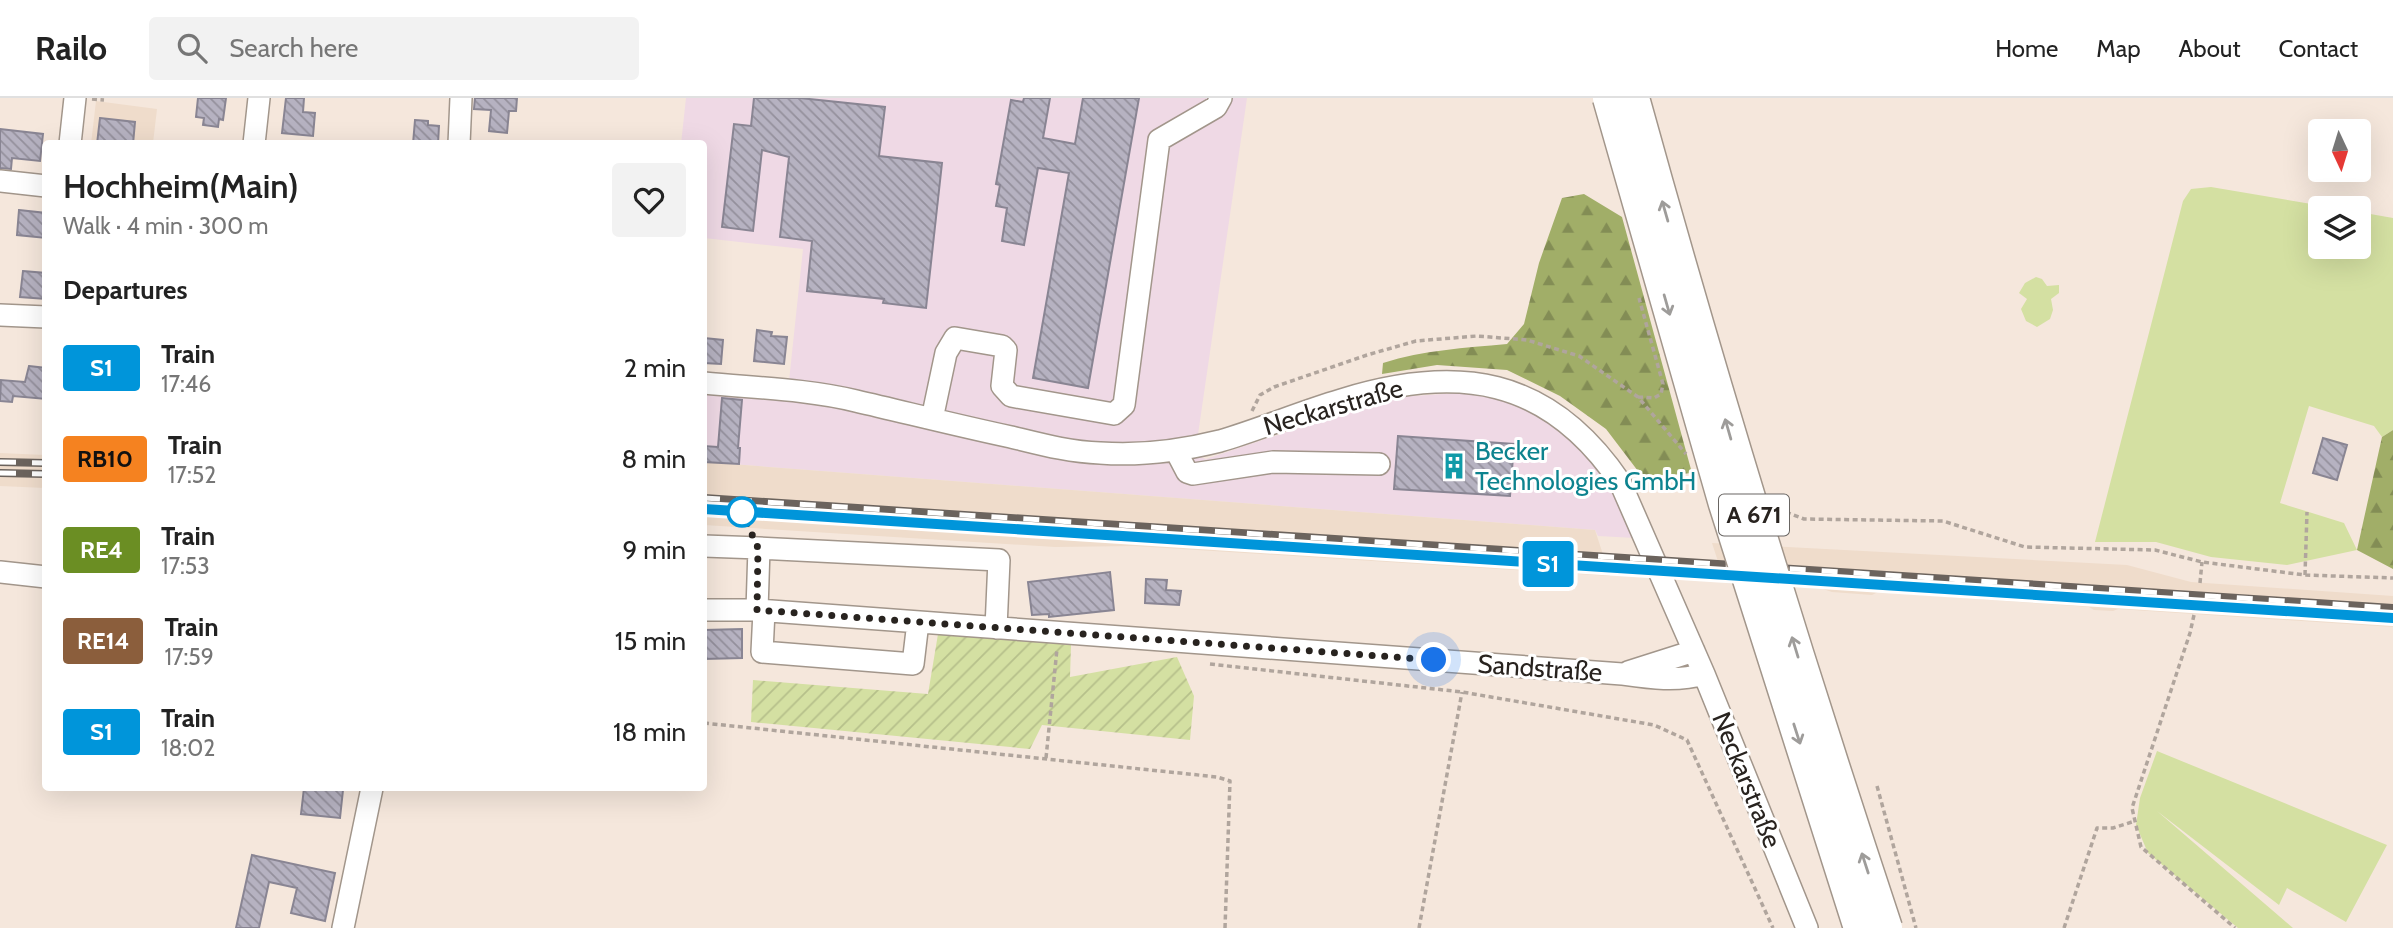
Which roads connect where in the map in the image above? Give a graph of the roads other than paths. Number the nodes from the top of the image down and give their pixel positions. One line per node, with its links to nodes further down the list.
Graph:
1 (75, 98): 7 (street)
2 (259, 98): 8 (street)
3 (461, 98): 9 (street)
4 (1222, 98): 15 (street)
5 (1609, 98): 32 (highway, A 671, one-way to 32, bridge)
6 (1633, 98): 33 (highway, A 671, one-way to 6, bridge)
7 (70, 140)
8 (254, 140)
9 (459, 140)
10 (0, 181): 11 (street)
11 (42, 186)
12 (0, 315): 13 (street)
13 (42, 317)
14 (707, 383): 15 (street, Neckarstraße)
15 (932, 419): 16 (street, Neckarstraße)
16 (1176, 451): 17 (street); 26 (street, Neckarstraße)
17 (1378, 464)
18 (707, 546): 19 (street)
19 (758, 548): 23 (street); 25 (street)
20 (0, 572): 21 (street)
21 (42, 577)
22 (707, 610): 23 (street, Sandstraße)
23 (760, 610): 24 (street, Sandstraße); 24 (street)
24 (918, 622): 25 (street, Sandstraße)
25 (996, 628): 27 (street, Sandstraße)
26 (1694, 651): 27 (street, Sandstraße); 28 (street, Neckarstraße)
27 (1622, 674): 28 (street, Sandstraße)
28 (1704, 674): 31 (street, Neckarstraße)
29 (371, 791): 30 (street)
30 (343, 928)
31 (1807, 928)
32 (1860, 928)
33 (1886, 928)

